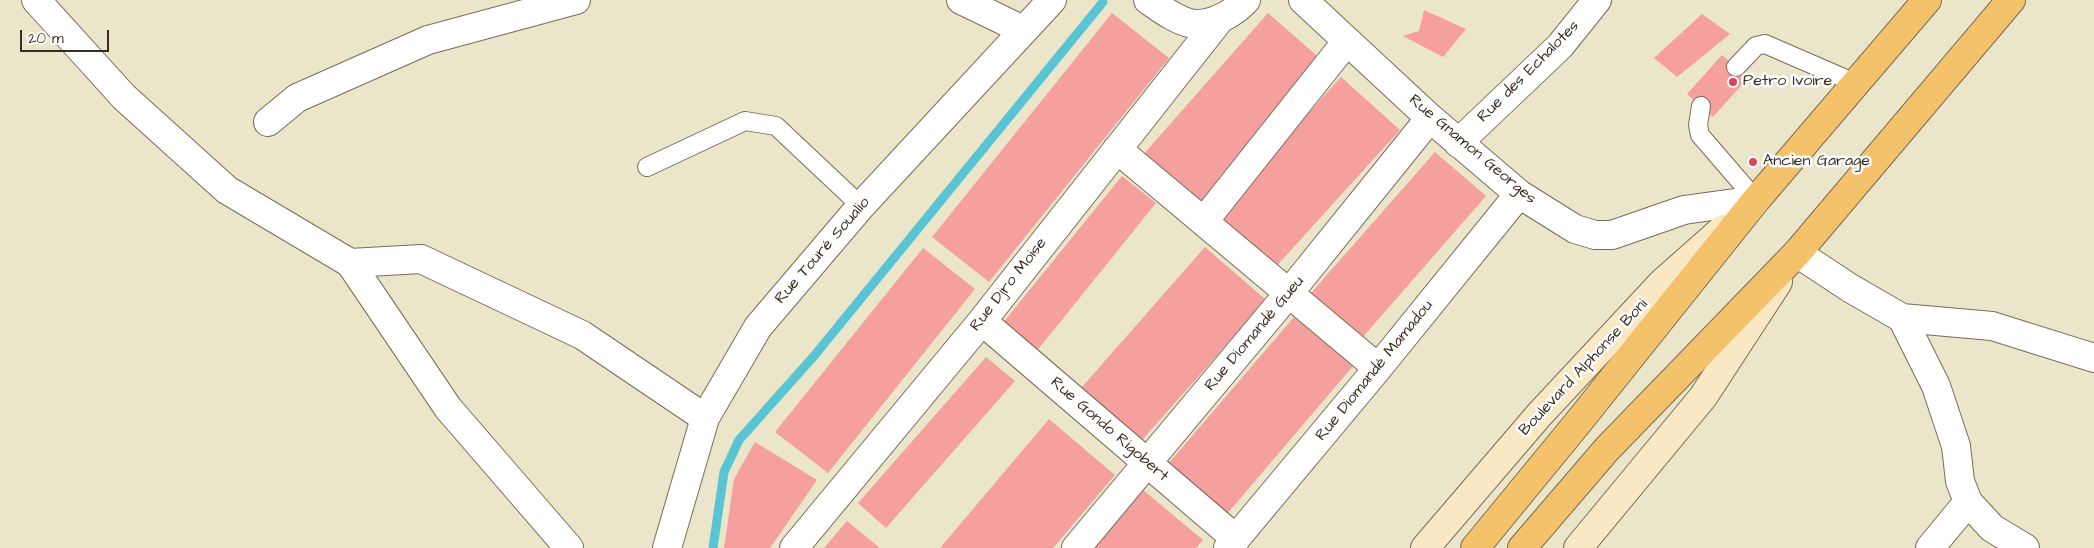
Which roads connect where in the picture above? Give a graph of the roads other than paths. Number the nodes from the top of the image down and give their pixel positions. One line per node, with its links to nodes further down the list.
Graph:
1 (36, 0): 27 (street)
2 (576, 0): 18 (street)
3 (961, 0): 12 (street)
4 (1052, 0): 12 (street, Rue Touré Soualio)
5 (1148, 0): 11 (street)
6 (1246, 0): 11 (street)
7 (1303, 0): 13 (street, Rue Gnamon Georges)
8 (1597, 0): 19 (street, Rue des Echalotes)
9 (1927, 0): 15 (main road, Boulevard Alphonse Boni)
10 (2011, 0): 26 (main road)
11 (1220, 19): 20 (street, Rue Djro Moise)
12 (1023, 30): 24 (street, Rue Touré Soualio)
13 (1347, 41): 17 (street, Rue Gnamon Georges); 25 (street)
14 (1736, 67): 15 (lane)
15 (1855, 83): 23 (main road, Boulevard Alphonse Boni)
16 (1701, 106): 23 (lane)
17 (1430, 118): 19 (street, Rue Gnamon Georges); 28 (street, Rue Diomandé Gueu)
18 (268, 122)
19 (1458, 143): 22 (street, Rue Gnamon Georges)
20 (1117, 148): 25 (street); 30 (street, Rue Djro Moise)
21 (647, 167): 24 (lane)
22 (1519, 194): 23 (street, Rue Gnamon Georges); 32 (street, Rue Diomandé Mamadou)
23 (1756, 200): 41 (street, Boulevard Alphonse Boni); 42 (main road, Boulevard Alphonse Boni)
24 (861, 206): 33 (street, Rue Touré Soualio)
25 (1204, 221): 28 (street)
26 (1797, 253): 29 (street); 43 (main road); 44 (street)
27 (350, 263): 33 (street); 37 (street)
28 (1289, 293): 32 (street); 34 (street, Rue Diomandé Gueu)
29 (1902, 318): 31 (street); 35 (street)
30 (982, 321): 34 (street, Rue Gondo Rigobert); 39 (street, Rue Djro Moise)
31 (2094, 358)
32 (1378, 368): 36 (street, Rue Diomandé Mamadou)
33 (705, 418): 38 (street, Rue Touré Soualio)
34 (1148, 463): 36 (street, Rue Gondo Rigobert); 40 (street, Rue Diomandé Gueu)
35 (1968, 502): 45 (street); 46 (street)
36 (1232, 544)
37 (569, 548)
38 (668, 548)
39 (794, 548)
40 (1076, 548)
41 (1425, 548)
42 (1475, 548)
43 (1522, 548)
44 (1578, 548)
45 (1930, 548)
46 (2025, 548)

